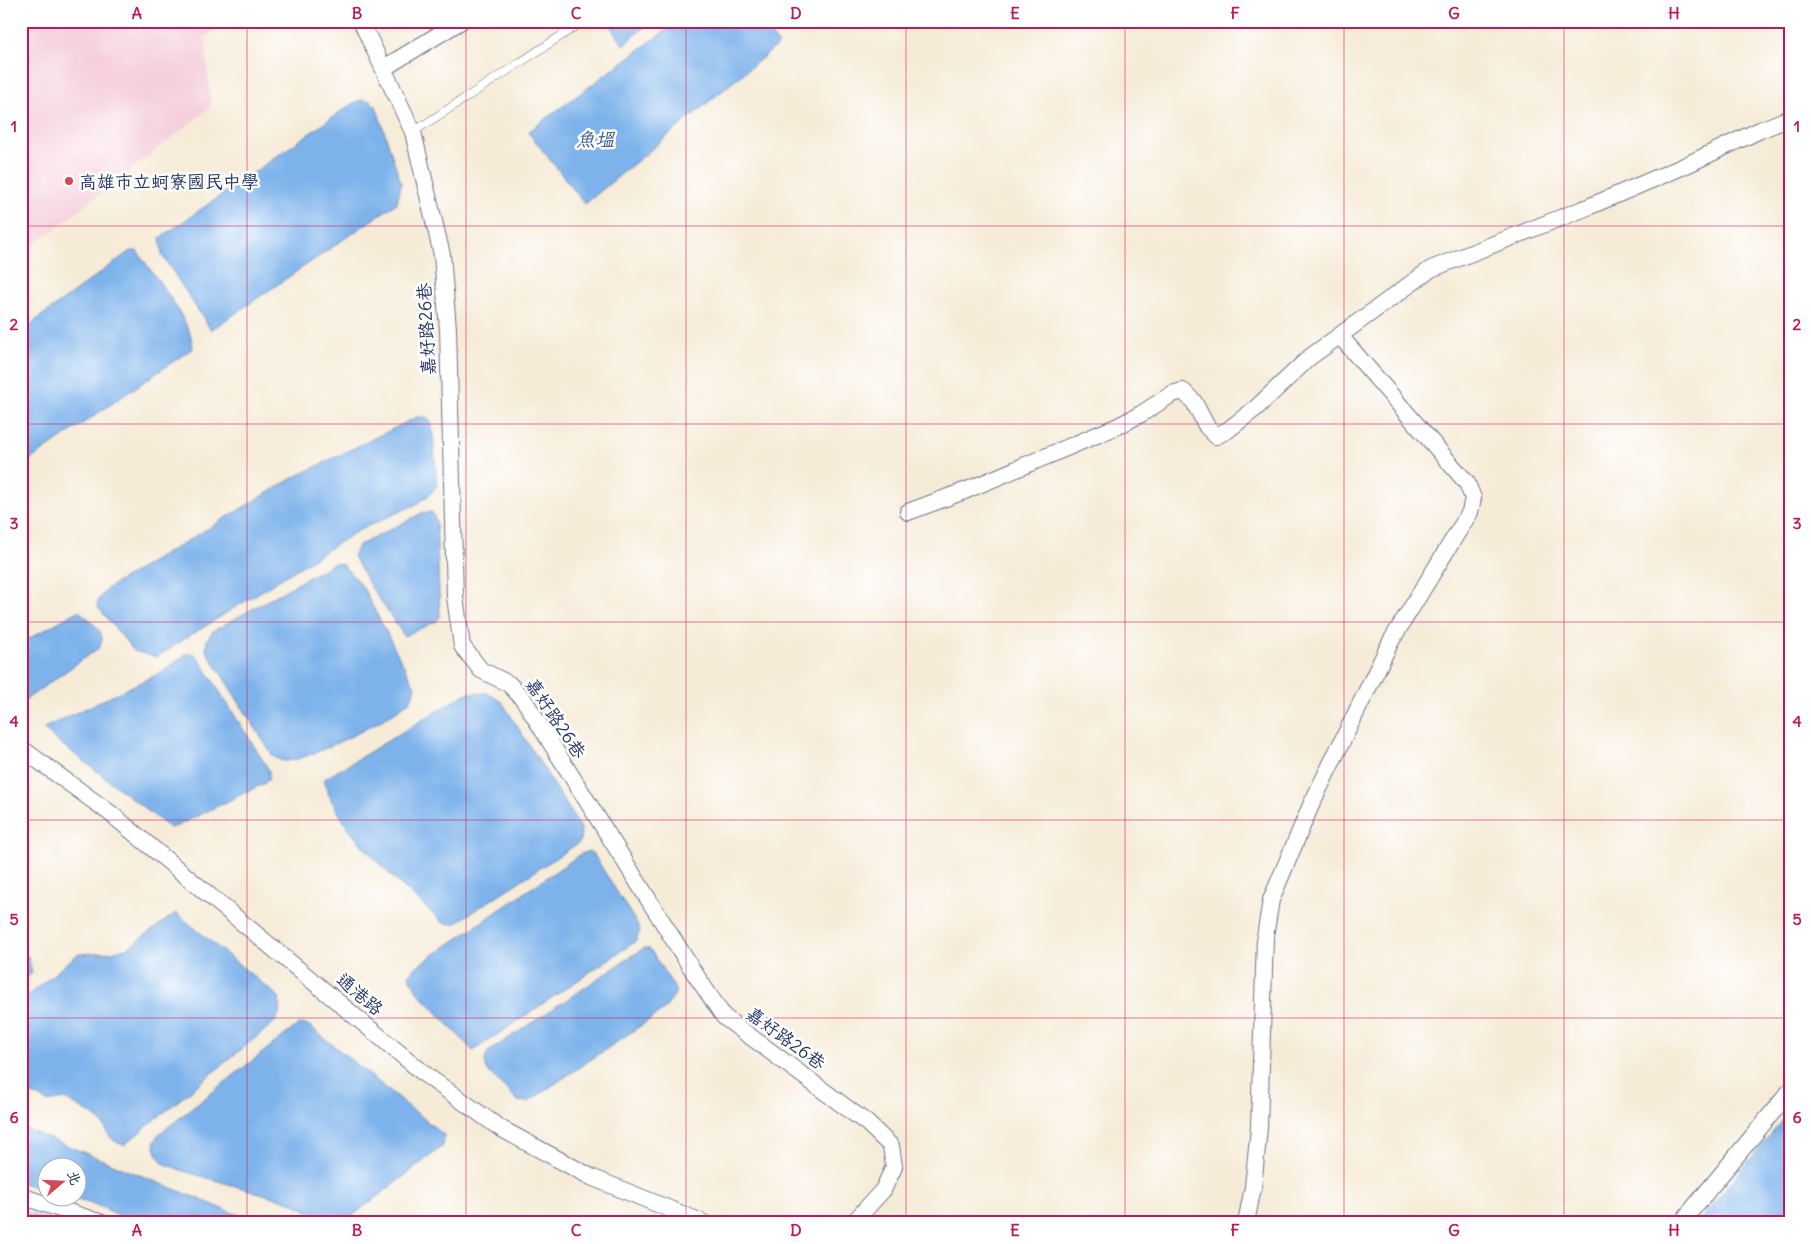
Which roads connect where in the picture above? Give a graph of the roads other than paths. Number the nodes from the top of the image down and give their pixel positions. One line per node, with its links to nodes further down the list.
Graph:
1 (461, 21): 4 (street)
2 (584, 21): 6 (lane)
3 (364, 25): 4 (street, 嘉好路26巷)
4 (381, 61): 6 (street, 嘉好路26巷)
5 (1790, 118): 7 (street)
6 (413, 132): 14 (street, 嘉好路26巷)
7 (1340, 336): 8 (street); 15 (street)
8 (908, 512)
9 (21, 748): 13 (street, 通港路)
10 (1790, 1091): 16 (street)
11 (21, 1196): 12 (street)
12 (102, 1223)
13 (704, 1223)
14 (852, 1223)
15 (1246, 1223)
16 (1681, 1223)

